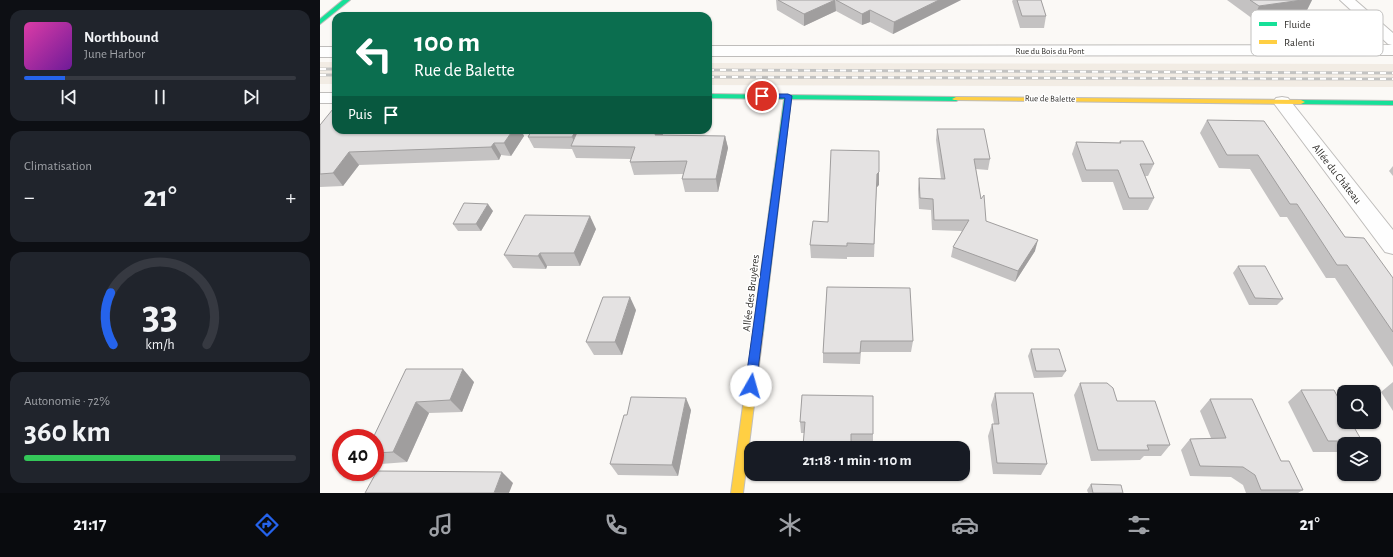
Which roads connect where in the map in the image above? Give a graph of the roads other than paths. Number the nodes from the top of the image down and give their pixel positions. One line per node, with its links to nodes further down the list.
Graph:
1 (347, 0): 5 (street)
2 (1347, 0): 3 (street)
3 (1358, 10)
4 (332, 12): 6 (street)
5 (332, 12)
6 (320, 22)
7 (1383, 32): 8 (street)
8 (1393, 41)
9 (1251, 50): 12 (street, Rue du Bois du Pont)
10 (1383, 50): 11 (street, Rue du Bois du Pont)
11 (1393, 50)
12 (712, 51)
13 (320, 52): 14 (street)
14 (332, 52)
15 (712, 96): 16 (street, Rue de Balette)
16 (788, 96): 17 (street, Rue de Balette); 20 (street, Allée des Bruyères)
17 (1282, 102): 18 (street, Rue de Balette); 19 (street, Allée du Château)
18 (1393, 103)
19 (1393, 246)
20 (737, 493)

